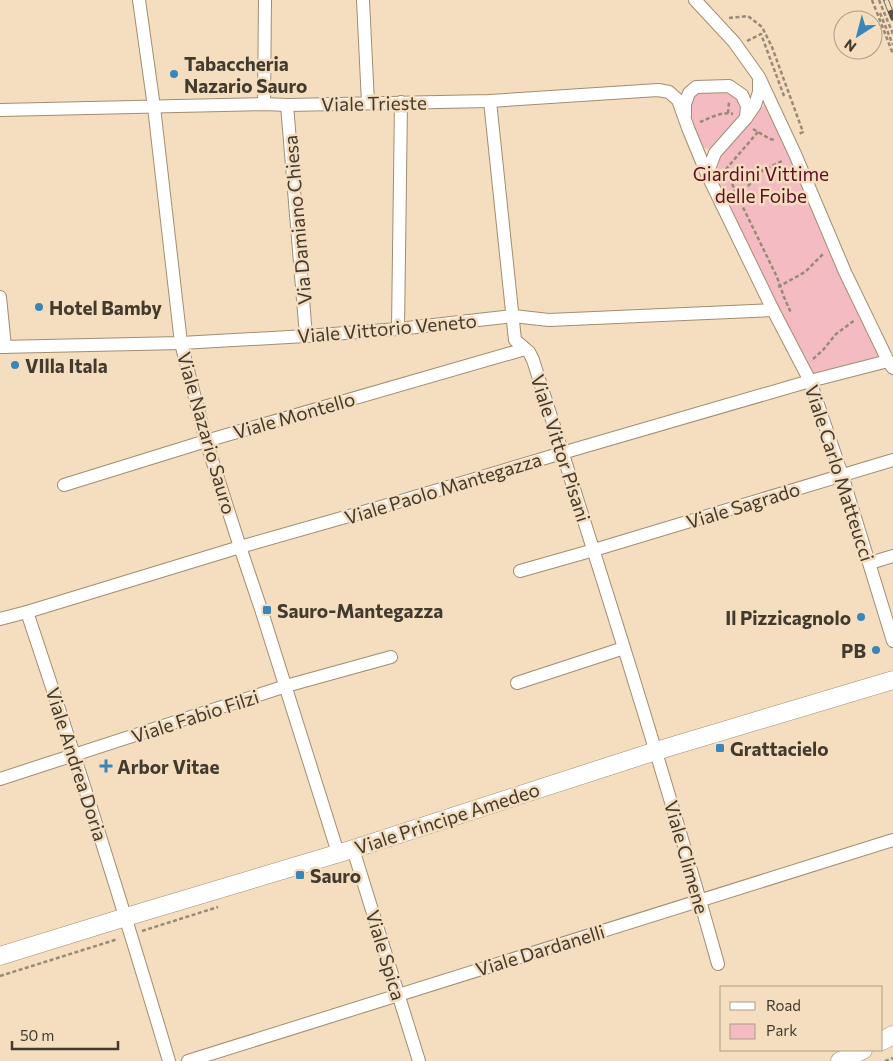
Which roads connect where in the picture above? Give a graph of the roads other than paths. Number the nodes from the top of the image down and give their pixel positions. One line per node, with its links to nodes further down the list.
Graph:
1 (139, 0): 11 (street, Viale Nazario Sauro)
2 (265, 0): 9 (street)
3 (363, 0): 8 (street)
4 (695, 0): 5 (street)
5 (758, 77): 13 (street); 26 (street)
6 (490, 101): 7 (street, Viale Trieste); 14 (street, Viale Trieste); 20 (street, Viale Vittor Pisani)
7 (400, 102): 8 (street, Viale Trieste); 21 (street)
8 (368, 103): 10 (street, Viale Trieste)
9 (264, 104): 10 (street, Viale Trieste); 11 (street, Viale Trieste)
10 (287, 105): 22 (street, Via Damiano Chiesa)
11 (154, 107): 12 (street, Viale Trieste); 23 (street, Viale Nazario Sauro)
12 (0, 110)
13 (746, 118): 14 (street); 16 (street)
14 (685, 120): 15 (street)
15 (697, 150): 16 (street); 17 (street, Viale Carlo Matteucci)
16 (715, 153): 17 (street)
17 (708, 174): 19 (street, Viale Carlo Matteucci)
18 (0, 298): 24 (street)
19 (773, 310): 20 (street, Viale Vittorio Veneto); 27 (street, Viale Carlo Matteucci)
20 (513, 316): 21 (street, Viale Vittorio Veneto); 25 (street, Viale Vittor Pisani)
21 (398, 329): 22 (street, Viale Vittorio Veneto)
22 (306, 336): 23 (street, Viale Vittorio Veneto)
23 (181, 343): 24 (street, Viale Vittorio Veneto); 28 (street, Viale Nazario Sauro)
24 (2, 347)
25 (525, 349): 28 (street, Viale Montello); 29 (street, Viale Vittor Pisani)
26 (890, 365): 27 (street, Viale Paolo Mantegazza)
27 (810, 381): 29 (street, Viale Paolo Mantegazza); 31 (street, Viale Carlo Matteucci)
28 (206, 440): 32 (street, Viale Montello); 33 (street, Viale Nazario Sauro)
29 (562, 452): 33 (street, Viale Paolo Mantegazza); 34 (street, Viale Vittor Pisani)
30 (893, 460): 31 (street, Viale Sagrado)
31 (842, 475): 34 (street, Viale Sagrado); 36 (street, Viale Carlo Matteucci)
32 (64, 485)
33 (240, 547): 38 (street, Viale Paolo Mantegazza); 45 (street, Viale Nazario Sauro)
34 (594, 550): 37 (street, Viale Sagrado); 41 (street, Viale Vittor Pisani)
35 (893, 556): 36 (street)
36 (870, 563): 40 (street, Viale Carlo Matteucci)
37 (520, 571)
38 (27, 612): 39 (street, Viale Paolo Mantegazza); 47 (street, Viale Andrea Doria)
39 (0, 619)
40 (893, 641)
41 (624, 648): 44 (street); 46 (street, Viale Vittor Pisani)
42 (391, 657): 45 (street, Viale Fabio Filzi)
43 (893, 680): 46 (street, Viale Principe Amedeo)
44 (517, 683)
45 (286, 686): 47 (street, Viale Fabio Filzi); 50 (street, Viale Nazario Sauro)
46 (656, 751): 50 (street, Viale Principe Amedeo); 51 (street, Viale Climene)
47 (75, 755): 48 (street, Viale Fabio Filzi); 52 (street, Viale Andrea Doria)
48 (0, 779)
49 (893, 840): 51 (street, Viale Dardanelli)
50 (346, 851): 52 (street, Viale Principe Amedeo); 55 (street, Viale Spica)
51 (700, 900): 54 (street, Viale Climene); 55 (street, Viale Dardanelli)
52 (126, 917): 53 (street, Viale Principe Amedeo); 57 (street, Viale Andrea Doria)
53 (0, 956)
54 (718, 964)
55 (399, 995): 58 (street, Viale Dardanelli); 59 (street, Viale Spica)
56 (862, 1051): 60 (street)
57 (169, 1061)
58 (188, 1061)
59 (419, 1061)
60 (840, 1061)

